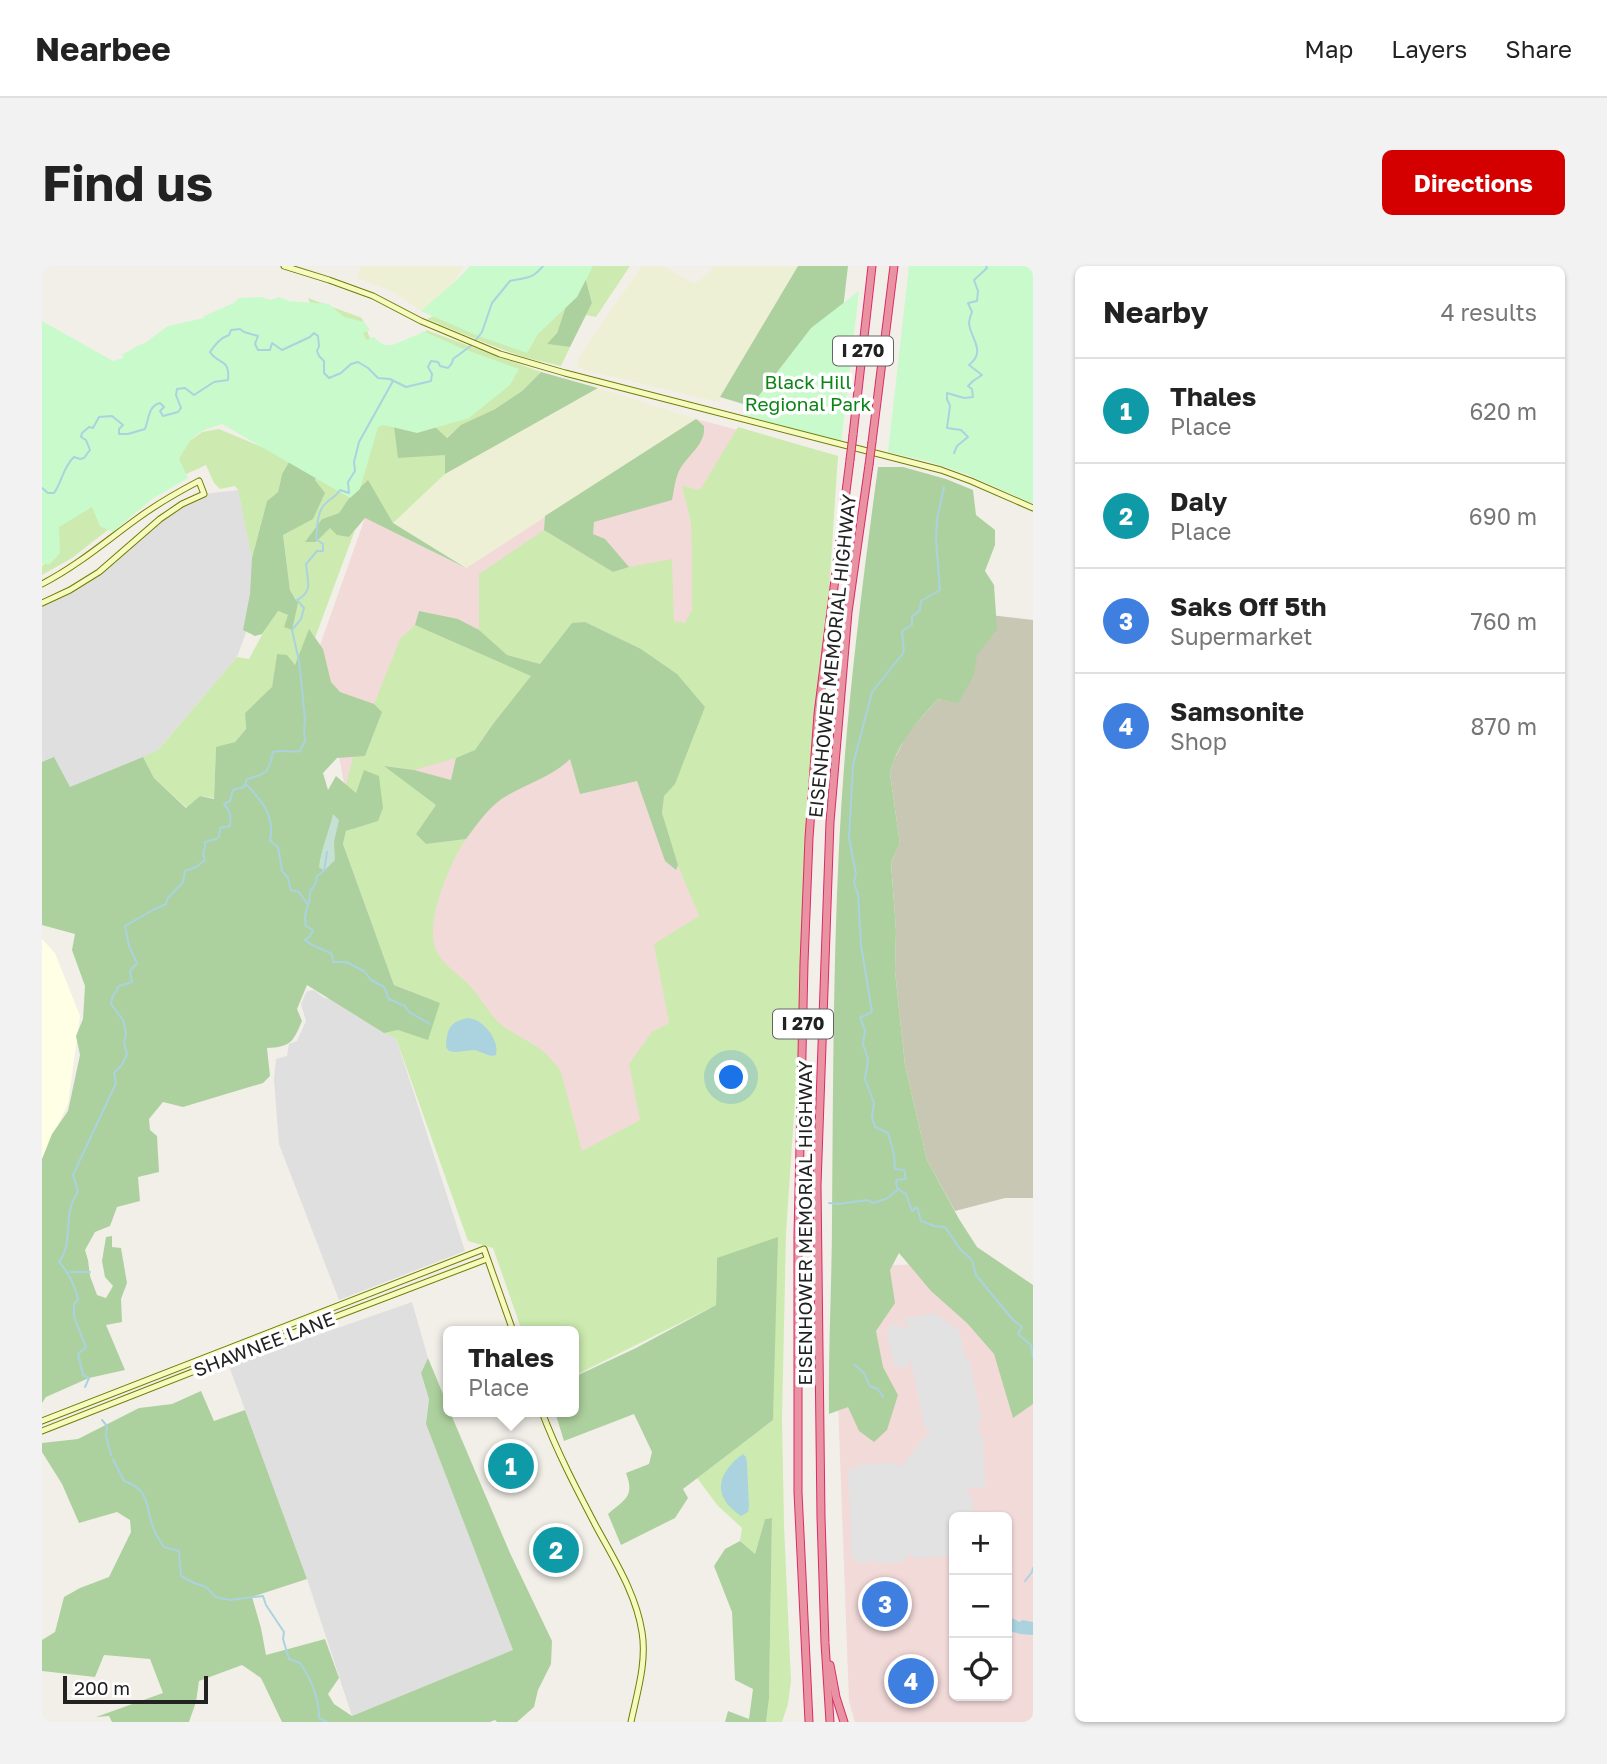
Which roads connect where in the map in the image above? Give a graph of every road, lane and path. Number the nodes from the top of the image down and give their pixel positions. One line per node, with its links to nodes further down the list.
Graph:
1 (284, 266): 4 (street)
2 (872, 266): 14 (highway, EISENHOWER MEMORIAL HIGHWAY / I 270, bridge)
3 (894, 266): 12 (highway, EISENHOWER MEMORIAL HIGHWAY / I 270, bridge)
4 (1033, 508)
5 (42, 584): 6 (street)
6 (42, 603)
7 (487, 1259): 8 (street); 10 (street, SHAWNEE LANE); 11 (street, SHAWNEE LANE)
8 (511, 1326)
9 (544, 1417): 13 (street)
10 (42, 1421)
11 (42, 1431)
12 (825, 1643): 15 (highway, EISENHOWER MEMORIAL HIGHWAY / I 270); 16 (highway)
13 (631, 1722)
14 (807, 1722)
15 (830, 1722)
16 (844, 1722)

